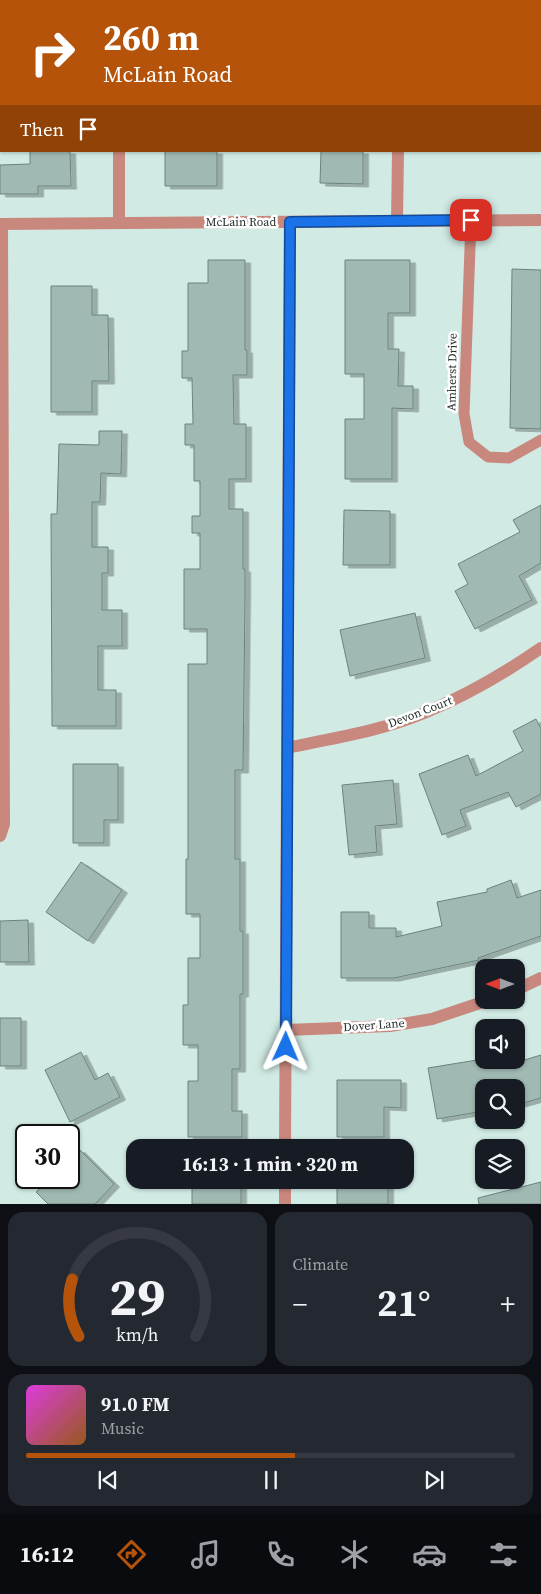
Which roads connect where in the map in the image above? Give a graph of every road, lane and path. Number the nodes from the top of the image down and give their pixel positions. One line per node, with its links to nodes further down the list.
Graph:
1 (119, 152): 7 (street)
2 (398, 152): 5 (street)
3 (471, 220): 4 (street, McLain Road); 5 (street, McLain Road); 9 (lane, Amherst Drive)
4 (541, 220)
5 (397, 221): 6 (street, McLain Road)
6 (290, 222): 7 (street, McLain Road); 12 (street)
7 (119, 223): 8 (street, McLain Road)
8 (1, 224): 10 (street)
9 (541, 440)
10 (2, 567): 13 (street)
11 (541, 648): 12 (street, Devon Court)
12 (287, 748): 17 (street)
13 (1, 835)
14 (541, 978): 15 (street)
15 (525, 986)
16 (475, 1005): 17 (street, Dover Lane)
17 (286, 1030): 18 (street)
18 (285, 1139)
19 (285, 1189): 20 (street)
20 (285, 1204)

